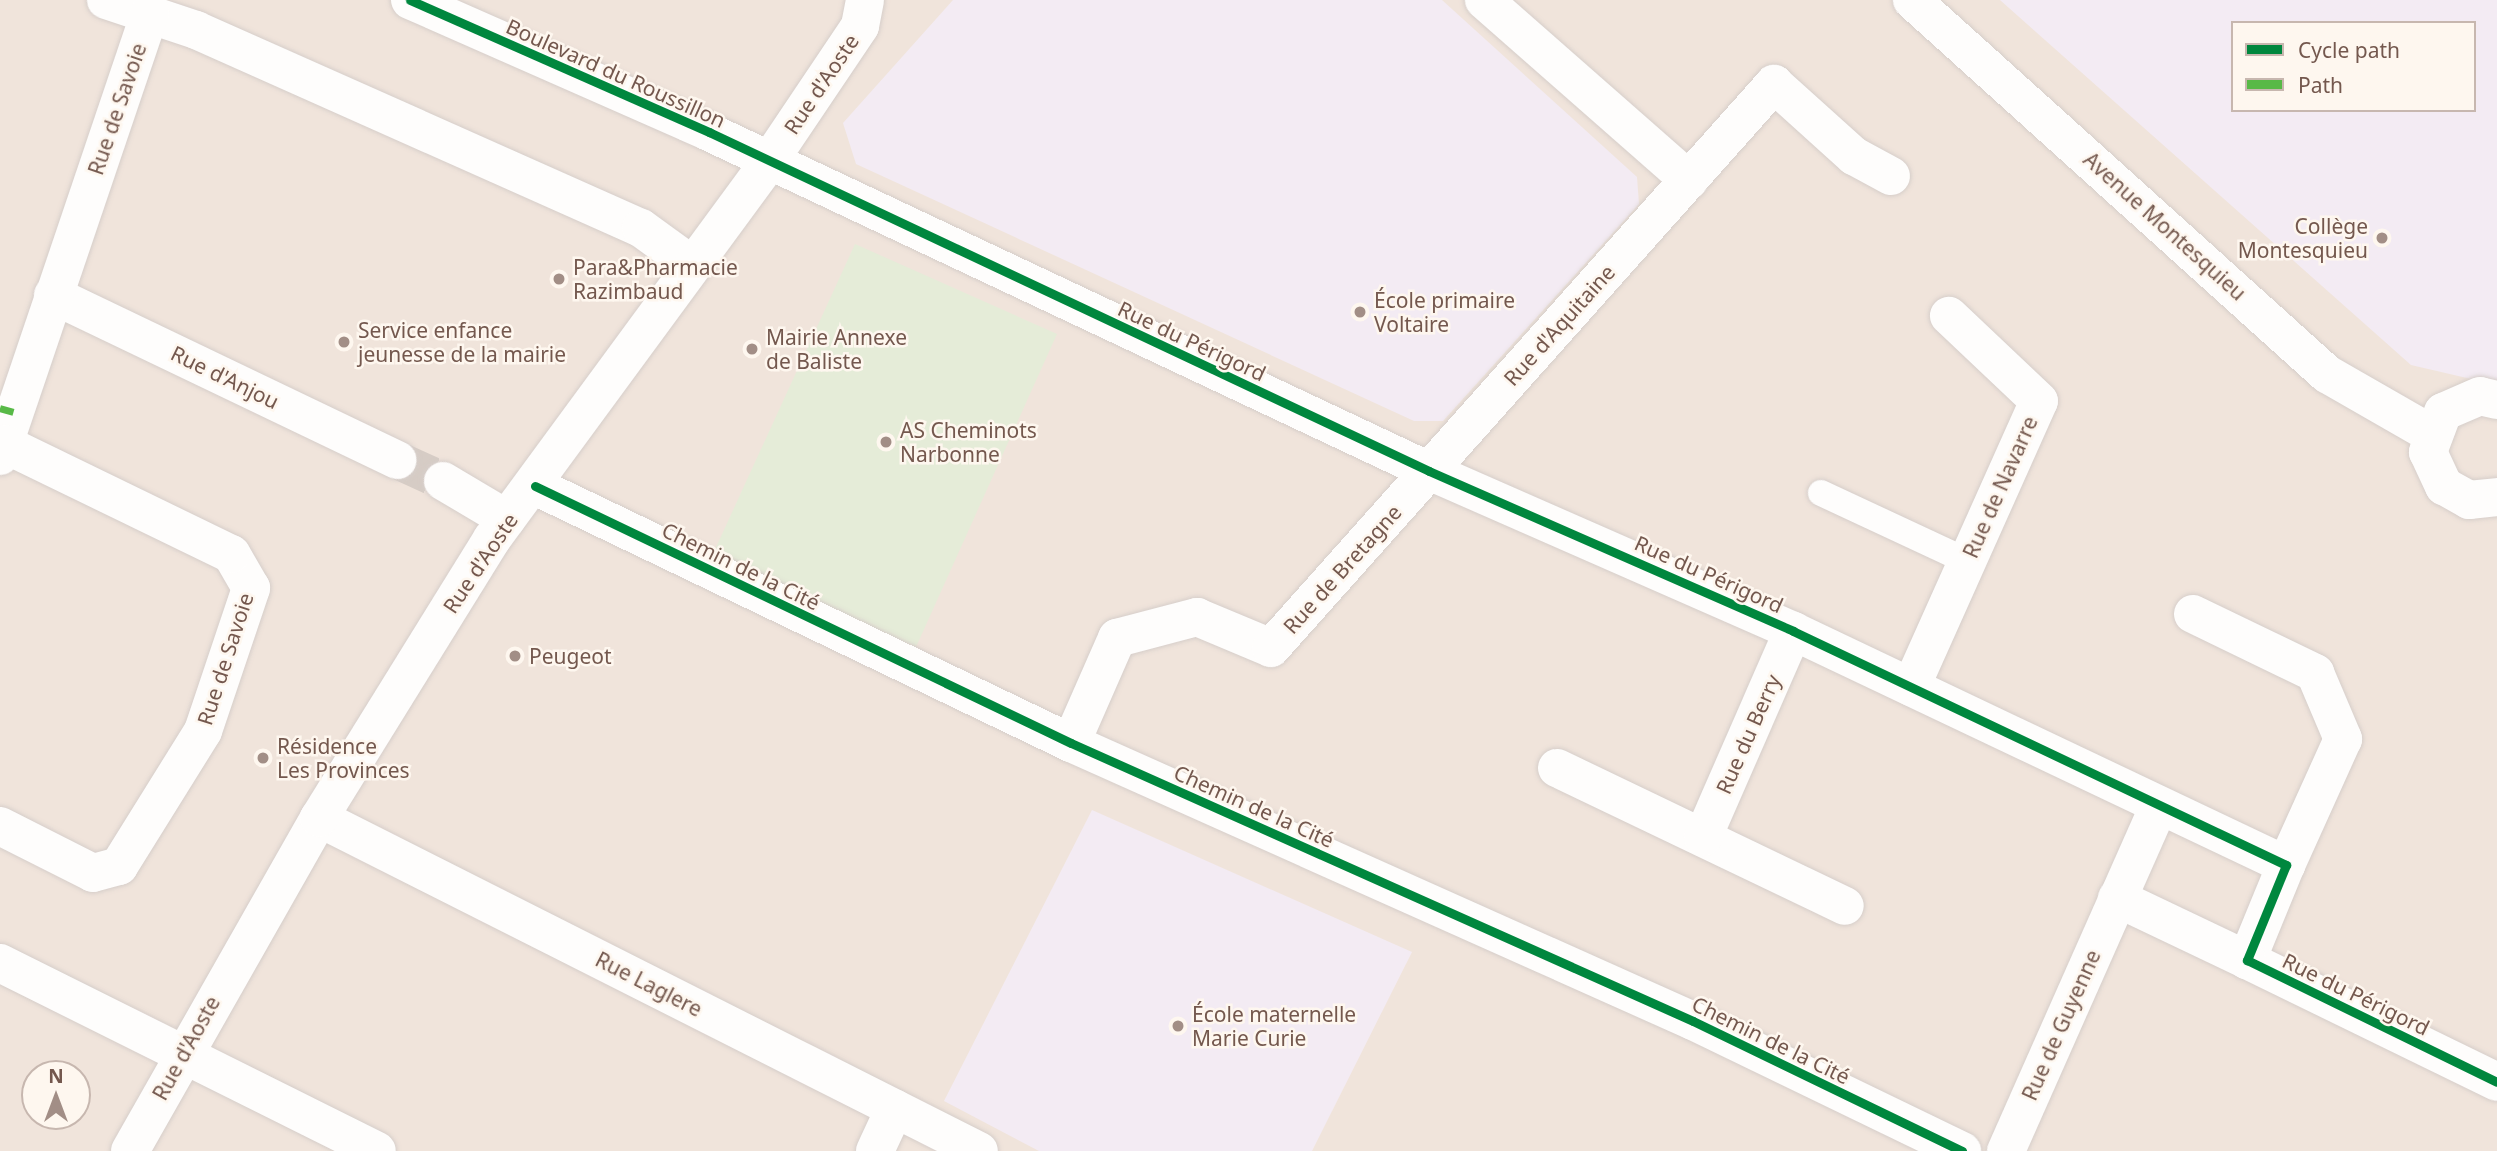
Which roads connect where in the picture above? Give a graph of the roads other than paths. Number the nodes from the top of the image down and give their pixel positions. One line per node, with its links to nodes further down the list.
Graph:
1 (106, 0): 6 (street)
2 (410, 0): 7 (street, Boulevard du Roussillon)
3 (1484, 0): 9 (street)
4 (1912, 0): 14 (street, Avenue Montesquieu)
5 (868, 9): 7 (street, Rue d'Aoste)
6 (150, 13): 10 (street); 11 (street, Rue de Savoie)
7 (768, 163): 10 (street, Rue d'Aoste); 17 (street, Rue du Périgord)
8 (1891, 176): 9 (street, Rue d'Aquitaine)
9 (1689, 180): 17 (street, Rue d'Aquitaine)
10 (692, 265): 19 (street, Rue d'Aoste)
11 (53, 295): 15 (street, Rue de Savoie); 16 (street, Rue d'Anjou)
12 (1949, 316): 23 (street, Rue de Navarre)
13 (2497, 400): 14 (street)
14 (2430, 433): 21 (street)
15 (2, 450): 31 (street, Rue de Savoie)
16 (397, 460)
17 (1430, 471): 25 (street, Rue du Périgord); 27 (street, Rue de Bretagne)
18 (443, 481): 22 (street)
19 (535, 486): 22 (street, Rue d'Aoste); 27 (street, Chemin de la Cité)
20 (1821, 493): 23 (lane)
21 (2497, 497)
22 (507, 519): 30 (street, Rue d'Aoste)
23 (1967, 561): 26 (street, Rue de Navarre)
24 (2193, 614): 33 (street)
25 (1793, 631): 26 (street, Rue du Périgord); 32 (street, Rue du Berry)
26 (1911, 687): 29 (street, Rue du Périgord)
27 (1071, 743): 45 (street, Chemin de la Cité)
28 (1557, 768): 32 (street)
29 (2158, 807): 33 (street, Rue du Périgord); 34 (street, Rue de Guyenne)
30 (319, 818): 38 (street, Rue d'Aoste); 40 (street, Rue Laglere)
31 (0, 826)
32 (1703, 837): 35 (street)
33 (2286, 865): 36 (street)
34 (2117, 898): 36 (street); 46 (street, Rue de Guyenne)
35 (1845, 906)
36 (2247, 960): 39 (street, Rue du Périgord)
37 (0, 963): 38 (street)
38 (181, 1052): 41 (street, Rue d'Aoste); 42 (street)
39 (2497, 1082)
40 (895, 1108): 43 (street); 44 (street, Rue Laglere)
41 (130, 1151)
42 (377, 1151)
43 (875, 1151)
44 (979, 1151)
45 (1962, 1151)
46 (2006, 1151)

